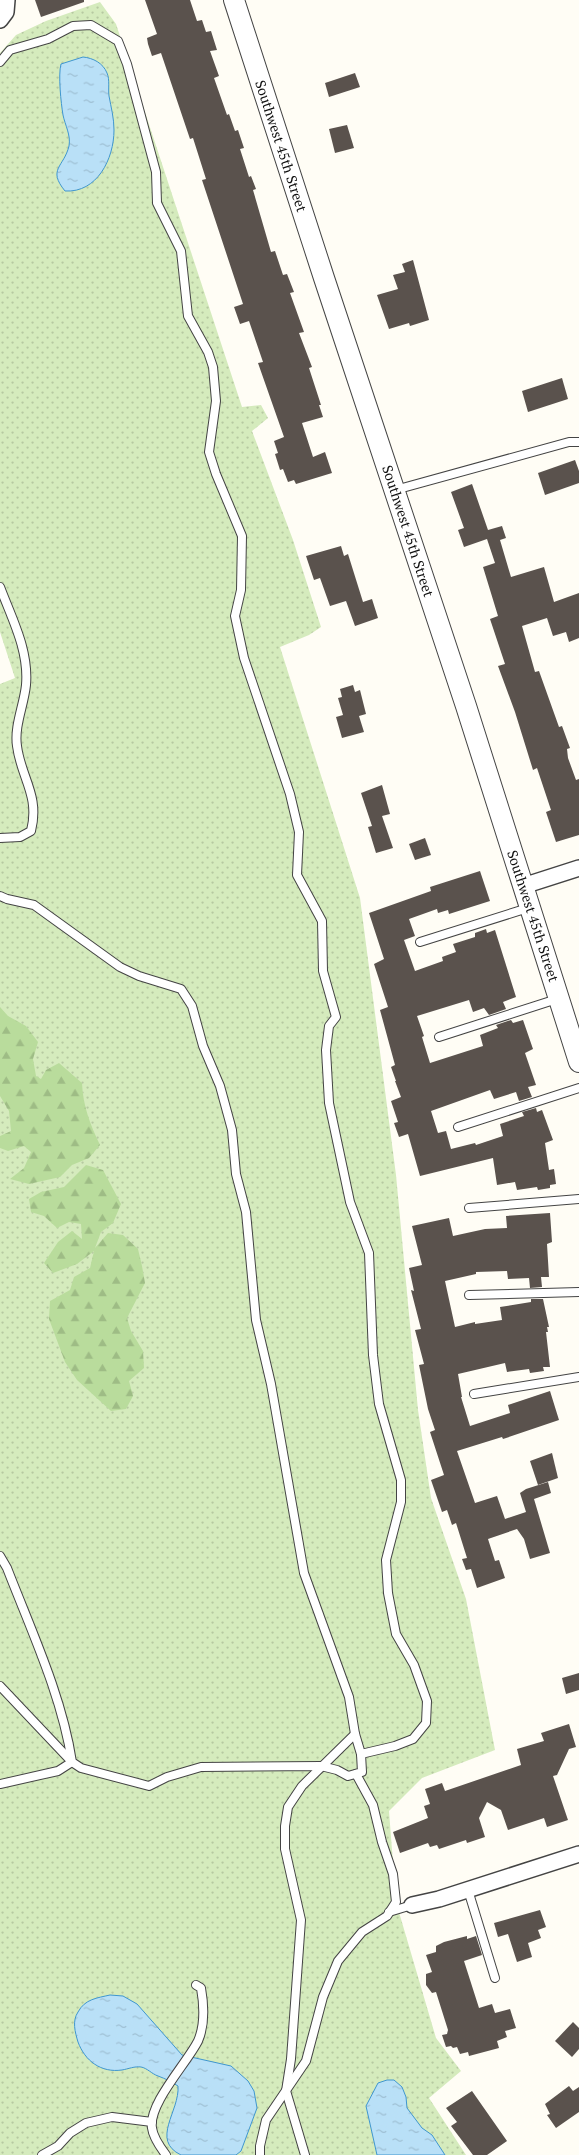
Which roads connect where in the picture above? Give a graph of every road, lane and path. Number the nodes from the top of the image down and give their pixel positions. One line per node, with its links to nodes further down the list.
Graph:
1 (7, 0): 3 (street)
2 (234, 0): 6 (street, Southwest 45th Street)
3 (0, 20)
4 (0, 62): 28 (lane)
5 (579, 442): 6 (lane)
6 (395, 491): 10 (street, Southwest 45th Street)
7 (0, 587): 8 (lane)
8 (0, 838)
9 (579, 868): 10 (street)
10 (523, 886): 12 (street, Southwest 45th Street)
11 (0, 896): 27 (lane)
12 (530, 908): 13 (lane); 14 (street, Southwest 45th Street)
13 (420, 942)
14 (559, 999): 15 (lane); 16 (street, Southwest 45th Street)
15 (440, 1037)
16 (579, 1062)
17 (579, 1088): 18 (lane)
18 (458, 1127)
19 (579, 1199): 20 (lane)
20 (469, 1208)
21 (579, 1292): 22 (lane)
22 (469, 1295)
23 (579, 1377): 24 (lane)
24 (474, 1394)
25 (0, 1556): 29 (lane)
26 (0, 1686): 29 (lane)
27 (355, 1734): 28 (lane); 30 (lane)
28 (361, 1754): 31 (lane)
29 (72, 1762): 30 (lane); 32 (lane)
30 (320, 1766): 31 (lane); 39 (lane)
31 (356, 1774): 36 (lane)
32 (0, 1784)
33 (579, 1854): 34 (street)
34 (468, 1890): 35 (street); 37 (lane)
35 (412, 1905): 36 (lane)
36 (390, 1912): 39 (lane)
37 (495, 1978)
38 (196, 1985): 40 (lane)
39 (286, 2092): 43 (lane); 44 (lane)
40 (152, 2122): 41 (lane); 42 (lane)
41 (42, 2155)
42 (166, 2155)
43 (260, 2155)
44 (305, 2155)

